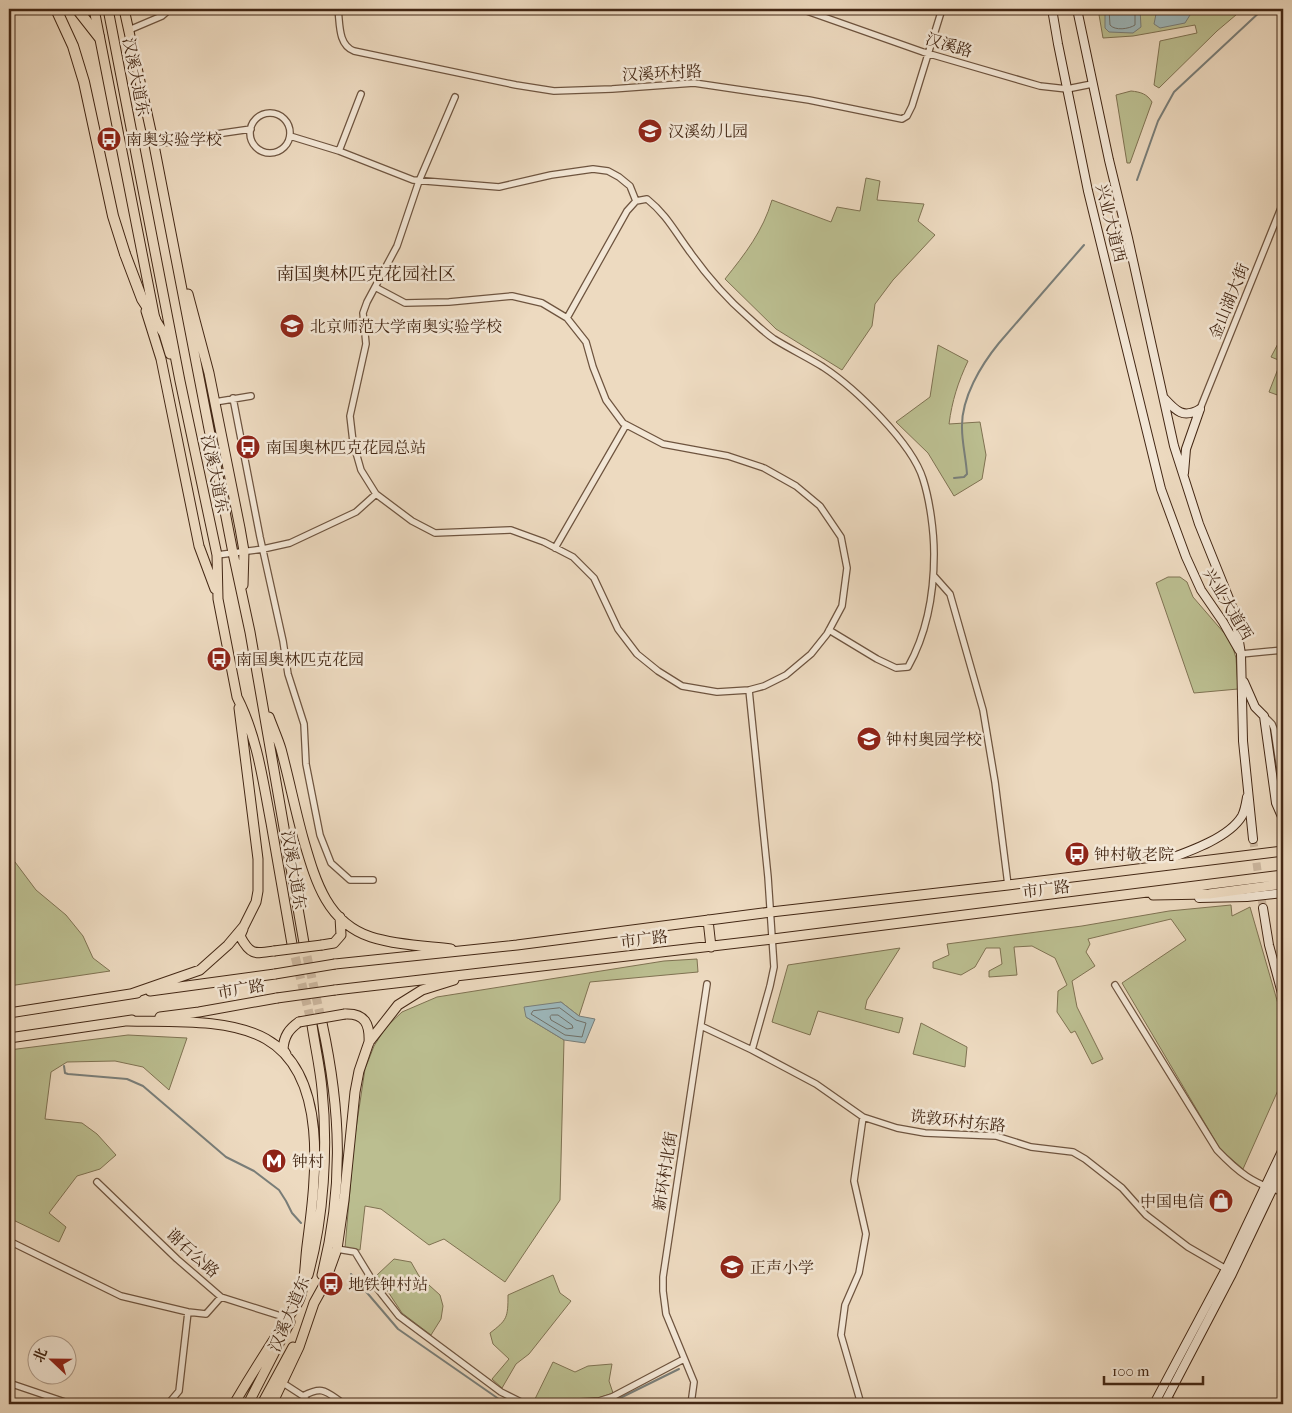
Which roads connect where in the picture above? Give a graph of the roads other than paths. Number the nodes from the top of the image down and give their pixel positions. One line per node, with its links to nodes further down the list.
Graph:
1 (56, 9): 28 (highway, bridge)
2 (77, 9): 13 (highway)
3 (94, 9): 13 (main road)
4 (108, 9): 36 (main road, 汉溪大道东)
5 (126, 9): 12 (main road, 汉溪大道东)
6 (170, 9): 12 (street)
7 (338, 9): 14 (street, 汉溪环村路)
8 (801, 9): 14 (street, 汉溪路)
9 (942, 9): 14 (street, 汉溪环村路)
10 (1052, 9): 16 (street, 兴业大道西)
11 (1076, 9): 15 (street, 兴业大道西)
12 (129, 30): 21 (main road, 汉溪大道东)
13 (99, 37): 30 (main road)
14 (928, 53): 16 (street, 汉溪路)
15 (1092, 84): 16 (street, 汉溪路); 33 (street, 兴业大道西)
16 (1067, 89): 52 (street, 兴业大道西)
17 (361, 94): 22 (street)
18 (455, 97): 23 (street)
19 (251, 129): 20 (street); 20 (street); 21 (street)
20 (290, 136): 22 (street)
21 (154, 145): 26 (main road, 汉溪大道东)
22 (339, 151): 23 (street)
23 (419, 181): 24 (street); 27 (street)
24 (636, 201): 29 (street); 47 (street)
25 (1283, 204): 35 (street, 金山湖大街)
26 (176, 259): 34 (main road); 38 (main road, 汉溪大道东)
27 (375, 287): 29 (street); 41 (street)
28 (142, 299): 30 (highway); 49 (main road)
29 (567, 318): 37 (street)
30 (155, 319): 36 (main road)
31 (251, 396): 32 (street)
32 (233, 398): 34 (street); 43 (street)
33 (1163, 398): 35 (street); 39 (street, 兴业大道西)
34 (215, 402): 44 (main road)
35 (1200, 409): 39 (street)
36 (188, 416): 40 (main road, 汉溪大道东)
37 (626, 425): 42 (street); 50 (street)
38 (220, 488): 40 (main road); 45 (main road, 汉溪大道东)
39 (1187, 490): 52 (street, 兴业大道西)
40 (204, 491): 46 (main road, 汉溪大道东)
41 (376, 494): 42 (street); 43 (street)
42 (556, 548): 54 (street)
43 (263, 549): 44 (street); 65 (street)
44 (244, 551): 45 (street); 48 (main road)
45 (233, 554): 46 (street); 48 (main road, 汉溪大道东)
46 (216, 555): 49 (main road, 汉溪大道东)
47 (934, 576): 50 (street); 67 (street)
48 (243, 597): 56 (main road, 汉溪大道东)
49 (218, 599): 55 (main road, 汉溪大道东)
50 (828, 630): 54 (street)
51 (1283, 650): 52 (street)
52 (1241, 654): 53 (street)
53 (1242, 676): 57 (street); 59 (street)
54 (748, 690): 72 (street)
55 (237, 697): 75 (main road); 78 (main road, 汉溪大道东)
56 (262, 699): 73 (main road); 77 (main road, 汉溪大道东)
57 (1264, 716): 58 (street); 60 (street)
58 (1283, 789)
59 (1249, 790): 61 (street); 63 (street)
60 (1283, 819)
61 (1253, 839)
62 (1283, 851): 63 (main road, 市广路)
63 (1146, 868): 67 (main road, 市广路)
64 (1283, 875): 69 (main road, 市广路)
65 (373, 880)
66 (1283, 884): 70 (main road)
67 (1008, 885): 72 (main road, 市广路)
68 (1283, 893): 70 (street)
69 (1126, 894): 70 (main road); 76 (main road, 市广路)
70 (1174, 896)
71 (1263, 908): 85 (street)
72 (771, 912): 74 (main road, 市广路); 76 (street)
73 (340, 917): 75 (main road, bridge); 80 (main road)
74 (708, 920): 79 (main road); 80 (main road, 市广路)
75 (244, 926): 84 (main road)
76 (773, 939): 79 (main road, 市广路); 93 (street)
77 (304, 943)
78 (292, 944)
79 (711, 947): 81 (main road, 市广路)
80 (466, 951): 84 (main road, 市广路, bridge)
81 (479, 974): 87 (main road, 市广路, bridge); 92 (main road)
82 (708, 984): 90 (street, 新环村北街)
83 (1115, 985): 99 (street)
84 (131, 994): 86 (main road, 市广路)
85 (1283, 997)
86 (9, 1012)
87 (128, 1021): 91 (main road, 市广路); 94 (main road)
88 (322, 1023): 106 (main road, 汉溪大道东)
89 (312, 1025): 105 (main road, 汉溪大道东)
90 (701, 1026): 93 (street, 诜敦环村东路); 109 (street, 新环村北街)
91 (9, 1038)
92 (369, 1043): 94 (main road, bridge); 102 (main road)
93 (752, 1050): 95 (street, 诜敦环村东路)
94 (290, 1060): 105 (main road)
95 (863, 1117): 103 (street, 诜敦环村东路); 125 (street)
96 (1283, 1149): 99 (street)
97 (1283, 1166): 99 (street)
98 (97, 1182): 104 (street, 谢石公路)
99 (1269, 1188): 100 (street); 103 (street); 113 (street)
100 (1283, 1192)
101 (9, 1243): 107 (street)
102 (337, 1249): 106 (main road); 122 (street)
103 (1226, 1269): 126 (street)
104 (221, 1297): 107 (street); 108 (street, 谢石公路)
105 (300, 1299): 108 (main road); 117 (main road, 汉溪大道东)
106 (314, 1303): 111 (main road); 118 (main road, 汉溪大道东)
107 (188, 1312): 115 (street)
108 (287, 1318): 116 (main road)
109 (684, 1359): 123 (street); 124 (street, 新环村北街)
110 (9, 1383): 114 (street)
111 (283, 1383): 112 (street); 119 (main road)
112 (303, 1396): 120 (street); 121 (street)
113 (1165, 1402): 127 (street)
114 (71, 1404)
115 (168, 1404)
116 (234, 1404)
117 (248, 1404)
118 (262, 1404)
119 (272, 1404)
120 (310, 1404)
121 (344, 1404)
122 (535, 1404)
123 (541, 1404)
124 (691, 1404)
125 (862, 1404)
126 (1154, 1404)
127 (1176, 1404)

